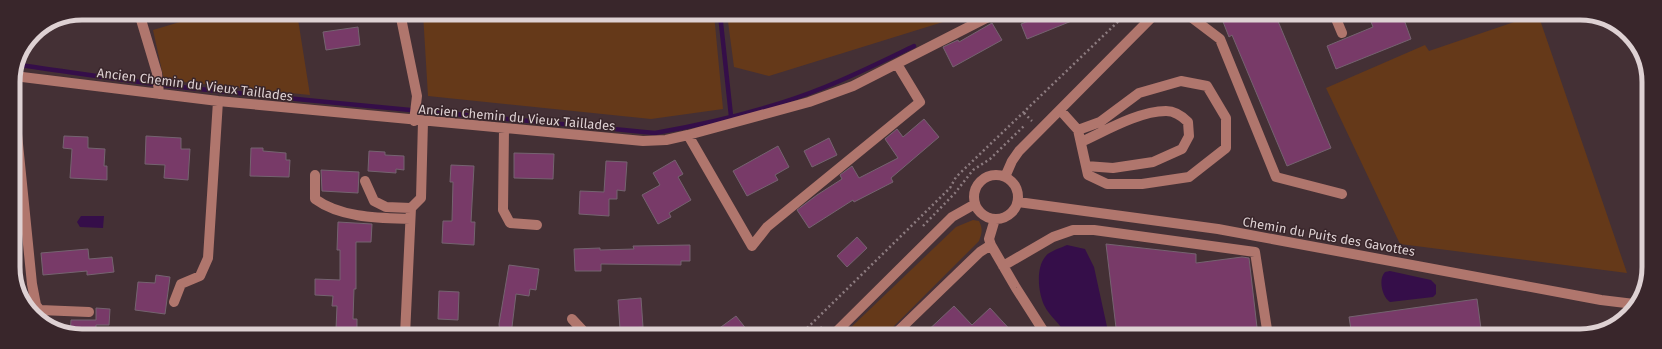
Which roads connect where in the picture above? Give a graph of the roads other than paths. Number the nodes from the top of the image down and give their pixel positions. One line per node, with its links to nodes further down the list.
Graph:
1 (141, 20): 10 (street)
2 (401, 20): 13 (street)
3 (982, 20): 8 (street, Ancien Chemin du Vieux Taillades)
4 (1149, 20): 12 (street)
5 (1199, 20): 23 (street)
6 (1337, 20): 7 (street)
7 (1342, 33)
8 (897, 64): 16 (street, Ancien Chemin du Vieux Taillades); 16 (street)
9 (20, 77): 10 (street, Ancien Chemin du Vieux Taillades)
10 (159, 94): 11 (street, Ancien Chemin du Vieux Taillades)
11 (218, 101): 13 (street, Ancien Chemin du Vieux Taillades); 32 (street)
12 (1060, 110): 15 (street); 21 (street)
13 (419, 121): 14 (street, Ancien Chemin du Vieux Taillades); 26 (street)
14 (504, 129): 16 (street, Ancien Chemin du Vieux Taillades); 29 (street)
15 (1078, 130): 17 (street); 19 (street)
16 (688, 135)
17 (1080, 142): 19 (street); 19 (street)
18 (20, 164): 34 (street)
19 (1086, 166)
20 (315, 175): 27 (street)
21 (1005, 177): 24 (street); 25 (street)
22 (365, 181): 26 (street)
23 (1342, 194)
24 (1018, 202): 28 (street); 33 (street, Chemin du Puits des Gavottes)
25 (975, 204): 28 (street); 38 (street)
26 (411, 208): 27 (street)
27 (410, 219): 36 (street)
28 (995, 219): 30 (street)
29 (537, 225)
30 (991, 245): 31 (street); 39 (street)
31 (1003, 266): 40 (street); 41 (street)
32 (174, 302)
33 (1630, 304)
34 (89, 312)
35 (572, 319): 37 (street)
36 (405, 329)
37 (581, 329)
38 (839, 329)
39 (900, 329)
40 (1042, 329)
41 (1267, 329)

